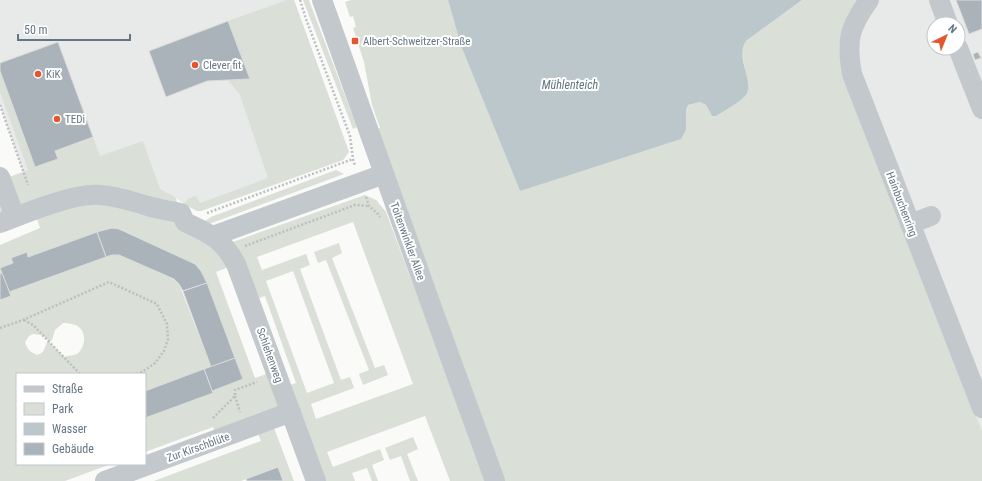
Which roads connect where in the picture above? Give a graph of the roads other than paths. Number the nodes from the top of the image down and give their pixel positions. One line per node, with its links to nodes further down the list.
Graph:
1 (322, 0): 7 (street, Toitenwinkler Allee)
2 (869, 0): 11 (street, Hainbuchenring)
3 (939, 0): 4 (street)
4 (945, 16)
5 (961, 56): 6 (street)
6 (982, 109)
7 (384, 174): 12 (street); 17 (street, Toitenwinkler Allee)
8 (0, 177): 10 (street)
9 (931, 216): 11 (street)
10 (7, 220): 12 (street)
11 (910, 224): 13 (street, Hainbuchenring)
12 (212, 236): 14 (street, Schlehenweg)
13 (982, 408)
14 (290, 412): 15 (street, Zur Kirschblüte); 16 (street, Schlehenweg)
15 (105, 481)
16 (316, 481)
17 (495, 481)

